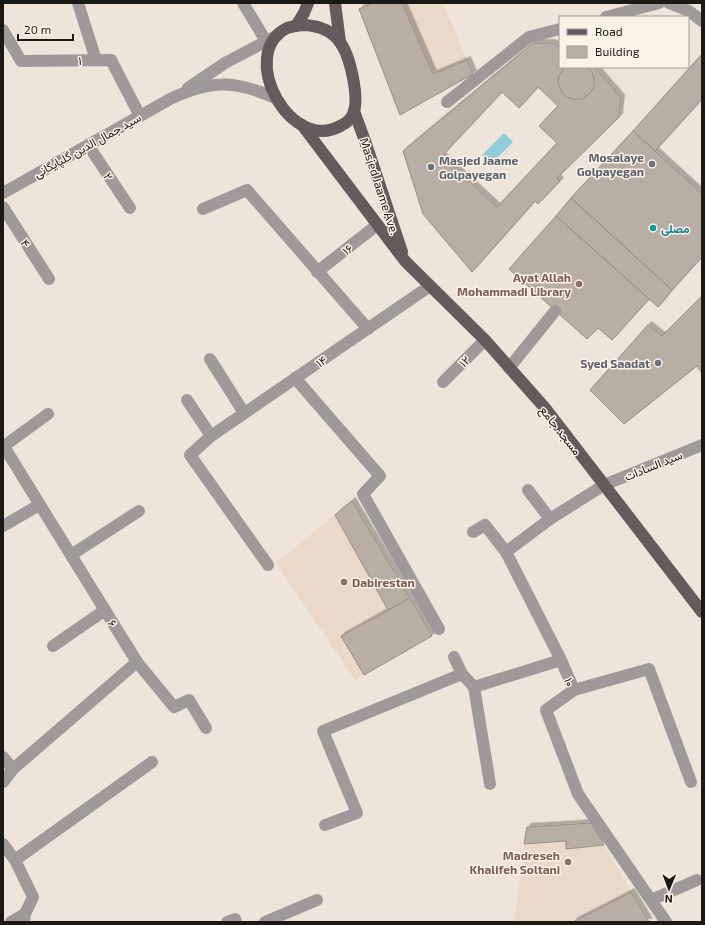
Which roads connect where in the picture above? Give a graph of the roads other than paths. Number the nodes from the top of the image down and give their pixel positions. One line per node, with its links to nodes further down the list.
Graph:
1 (78, 3): 15 (street)
2 (243, 3): 13 (street)
3 (308, 3): 9 (main road)
4 (336, 3): 14 (main road)
5 (660, 3): 7 (street)
6 (669, 3): 8 (street)
7 (610, 16)
8 (702, 21)
9 (296, 26): 12 (main road); 14 (main road)
10 (559, 29): 18 (street)
11 (3, 30): 15 (street, ۱)
12 (278, 35): 13 (street); 17 (main road)
13 (266, 41): 16 (street)
14 (340, 42): 19 (main road)
15 (96, 60): 20 (street, ۱)
16 (172, 98): 17 (street); 20 (street, سید جمال الدین گلپایگانی)
17 (276, 98): 21 (main road)
18 (447, 102)
19 (354, 111): 21 (main road); 28 (main road, Masjed Jaame Ave.)
20 (140, 116): 22 (street, سید جمال الدین گلپایگانی)
21 (302, 125): 27 (main road, مسجد جامع)
22 (88, 145): 23 (street, سید جمال الدین گلپایگانی); 25 (street, ۲)
23 (3, 193)
24 (3, 208): 30 (street, ۴)
25 (130, 208)
26 (203, 209): 29 (street)
27 (377, 226): 28 (main road, مسجد جامع); 29 (street, ۱۶)
28 (405, 261): 31 (main road, مسجد جامع)
29 (317, 272): 33 (street)
30 (49, 279)
31 (430, 286): 33 (street, ۱۴); 34 (main road, مسجد جامع)
32 (555, 311): 36 (street)
33 (368, 329): 37 (street, ۱۴)
34 (485, 340): 36 (main road, مسجد جامع); 38 (street, ۱۲)
35 (210, 359): 40 (street)
36 (509, 368): 45 (main road, مسجد جامع)
37 (296, 378): 40 (street, ۱۴); 57 (street)
38 (443, 382)
39 (187, 400): 42 (street)
40 (244, 413): 42 (street, ۱۴)
41 (48, 414): 44 (street)
42 (211, 436): 54 (street, ۱۴)
43 (702, 445): 45 (street, سید السادات)
44 (3, 446): 47 (street, ۶)
45 (604, 485): 49 (street); 55 (main road, مسجد جامع)
46 (528, 490): 49 (street)
47 (39, 505): 50 (street); 53 (street, ۶)
48 (139, 511): 53 (street)
49 (550, 519): 52 (street)
50 (3, 526)
51 (473, 532): 52 (street, ۱۰)
52 (506, 552): 60 (street, ۱۰)
53 (70, 555): 56 (street, ۶)
54 (268, 565)
55 (700, 606)
56 (105, 610): 58 (street); 61 (street, ۶)
57 (439, 629)
58 (53, 646)
59 (454, 657): 62 (street)
60 (561, 660): 63 (street); 64 (street, ۱۰)
61 (136, 662): 65 (street, ۶); 68 (street)
62 (462, 674): 63 (street); 72 (street)
63 (474, 687): 71 (street)
64 (574, 690): 70 (street); 77 (street, ۱۰)
65 (206, 728)
66 (3, 757): 68 (street)
67 (152, 762): 74 (street)
68 (13, 769): 69 (street)
69 (3, 782)
70 (691, 782)
71 (490, 784)
72 (325, 825)
73 (3, 844): 74 (street)
74 (15, 860): 78 (street)
75 (697, 880): 77 (street)
76 (317, 900): 82 (street)
77 (651, 900): 83 (street, ۱۰)
78 (25, 918): 79 (street)
79 (11, 922)
80 (227, 922): 81 (street)
81 (236, 922)
82 (265, 922)
83 (666, 922)

